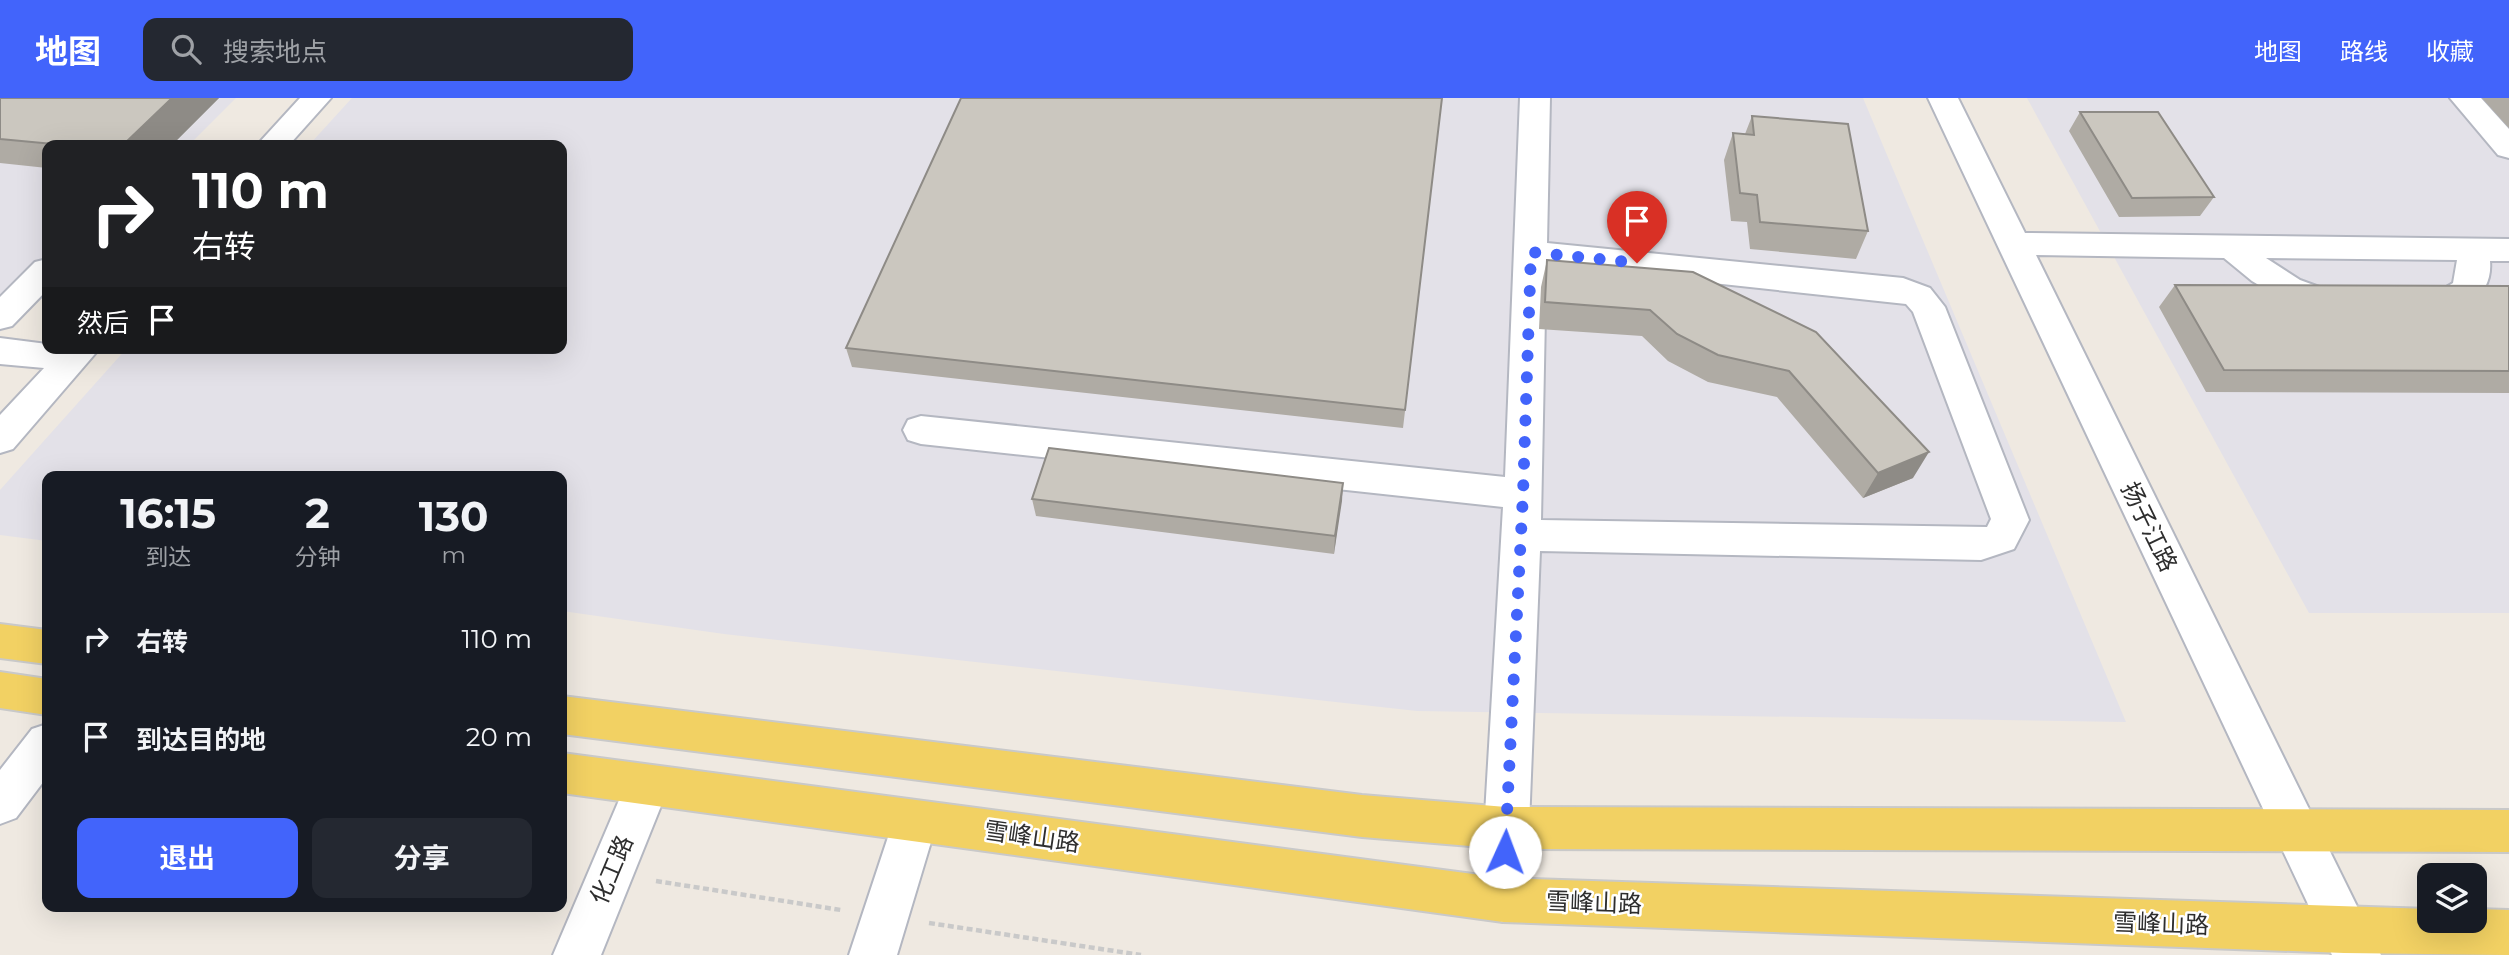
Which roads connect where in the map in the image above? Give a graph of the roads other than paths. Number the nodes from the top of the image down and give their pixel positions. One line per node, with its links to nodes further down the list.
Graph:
1 (316, 98): 5 (street)
2 (1535, 98): 11 (street)
3 (1943, 98): 7 (street, 扬子江路)
4 (2465, 98): 6 (street)
5 (277, 140)
6 (2509, 148)
7 (2014, 244): 8 (street); 32 (street, 扬子江路)
8 (2230, 245): 9 (street); 9 (street)
9 (2472, 249): 10 (street)
10 (2509, 250)
11 (1531, 252): 19 (street); 20 (street)
12 (42, 275): 13 (street)
13 (0, 317)
14 (0, 351): 15 (street)
15 (42, 353)
16 (78, 354): 18 (street)
17 (921, 430): 19 (street)
18 (0, 439)
19 (1523, 494): 20 (street)
20 (1521, 535): 31 (street)
21 (0, 641): 22 (main road)
22 (42, 646)
23 (0, 690): 24 (main road)
24 (42, 696)
25 (567, 716): 31 (main road)
26 (42, 749): 29 (street)
27 (567, 774): 28 (main road, 雪峰山路)
28 (647, 786): 30 (main road, 雪峰山路); 37 (street, 化工路)
29 (0, 804)
30 (915, 822): 34 (main road, 雪峰山路); 38 (street)
31 (1506, 828): 32 (main road); 34 (street)
32 (2293, 828): 33 (main road); 36 (street, 扬子江路)
33 (2509, 831)
34 (1503, 900): 36 (main road, 雪峰山路)
35 (2509, 933): 36 (main road, 雪峰山路)
36 (2350, 943)
37 (577, 955)
38 (873, 955)

